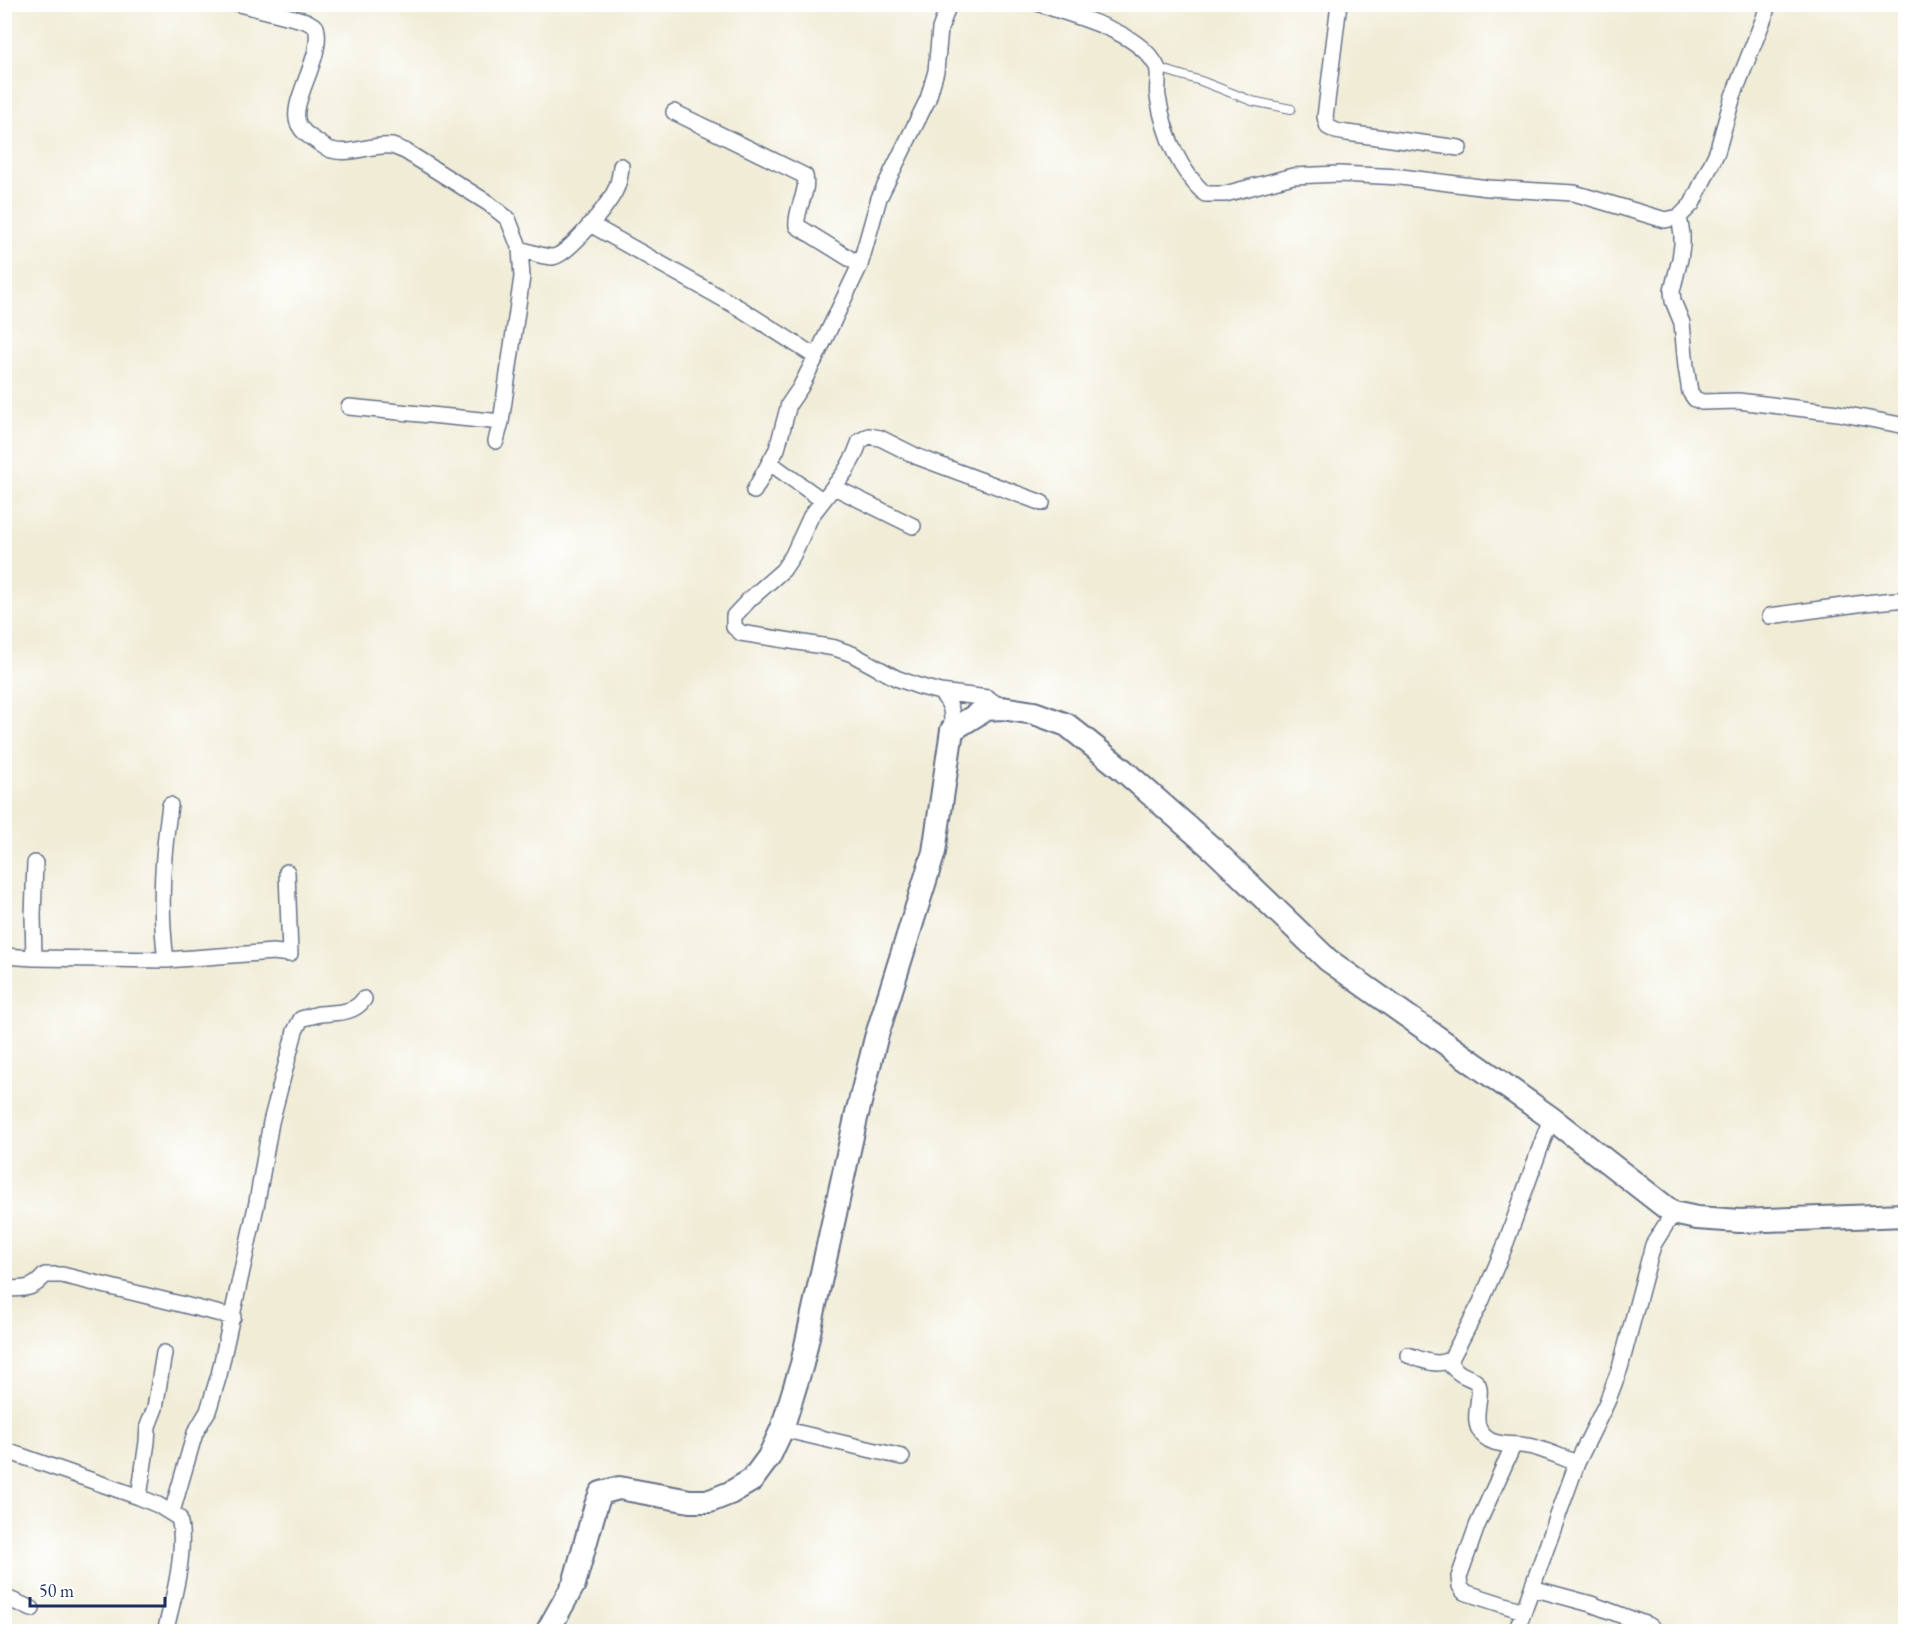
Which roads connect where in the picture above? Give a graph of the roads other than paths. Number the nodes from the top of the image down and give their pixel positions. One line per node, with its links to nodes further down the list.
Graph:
1 (239, 4): 13 (street)
2 (949, 4): 14 (street)
3 (1040, 4): 6 (street)
4 (1339, 4): 9 (street)
5 (1768, 4): 11 (street)
6 (1158, 68): 7 (lane); 11 (street)
7 (1291, 109)
8 (674, 112): 14 (street)
9 (1459, 148)
10 (621, 166): 12 (street)
11 (1679, 217): 18 (street)
12 (590, 224): 13 (street); 15 (street)
13 (520, 249): 17 (street)
14 (860, 264): 15 (street)
15 (816, 357): 20 (street)
16 (349, 407): 17 (street)
17 (501, 422): 19 (street)
18 (1905, 426)
19 (496, 441)
20 (771, 463): 22 (street); 23 (street)
21 (834, 487): 23 (street); 24 (street); 25 (street)
22 (754, 491)
23 (816, 496): 28 (street)
24 (1042, 503)
25 (913, 526)
26 (1905, 599): 27 (street)
27 (1770, 616)
28 (940, 692): 29 (street); 30 (street)
29 (1002, 708): 30 (street); 38 (street)
30 (952, 730): 46 (street)
31 (170, 805): 36 (street)
32 (35, 863): 35 (street)
33 (288, 872): 36 (street)
34 (4, 956): 35 (street)
35 (34, 958): 36 (street)
36 (166, 960)
37 (364, 999): 42 (street)
38 (1551, 1118): 39 (street); 45 (street)
39 (1673, 1213): 40 (street); 50 (street)
40 (1905, 1215)
41 (4, 1289): 42 (street)
42 (232, 1317): 52 (street)
43 (164, 1353): 51 (street)
44 (1408, 1355): 45 (street)
45 (1447, 1362): 47 (street)
46 (782, 1429): 49 (street); 57 (street)
47 (1513, 1446): 50 (street); 56 (street)
48 (4, 1450): 51 (street)
49 (902, 1457)
50 (1577, 1463): 53 (street)
51 (139, 1497): 52 (street)
52 (172, 1512): 58 (street)
53 (1532, 1588): 56 (street); 60 (street)
54 (4, 1597): 55 (street)
55 (32, 1609)
56 (1523, 1611): 59 (street)
57 (549, 1630)
58 (165, 1632)
59 (1516, 1632)
60 (1657, 1632)

